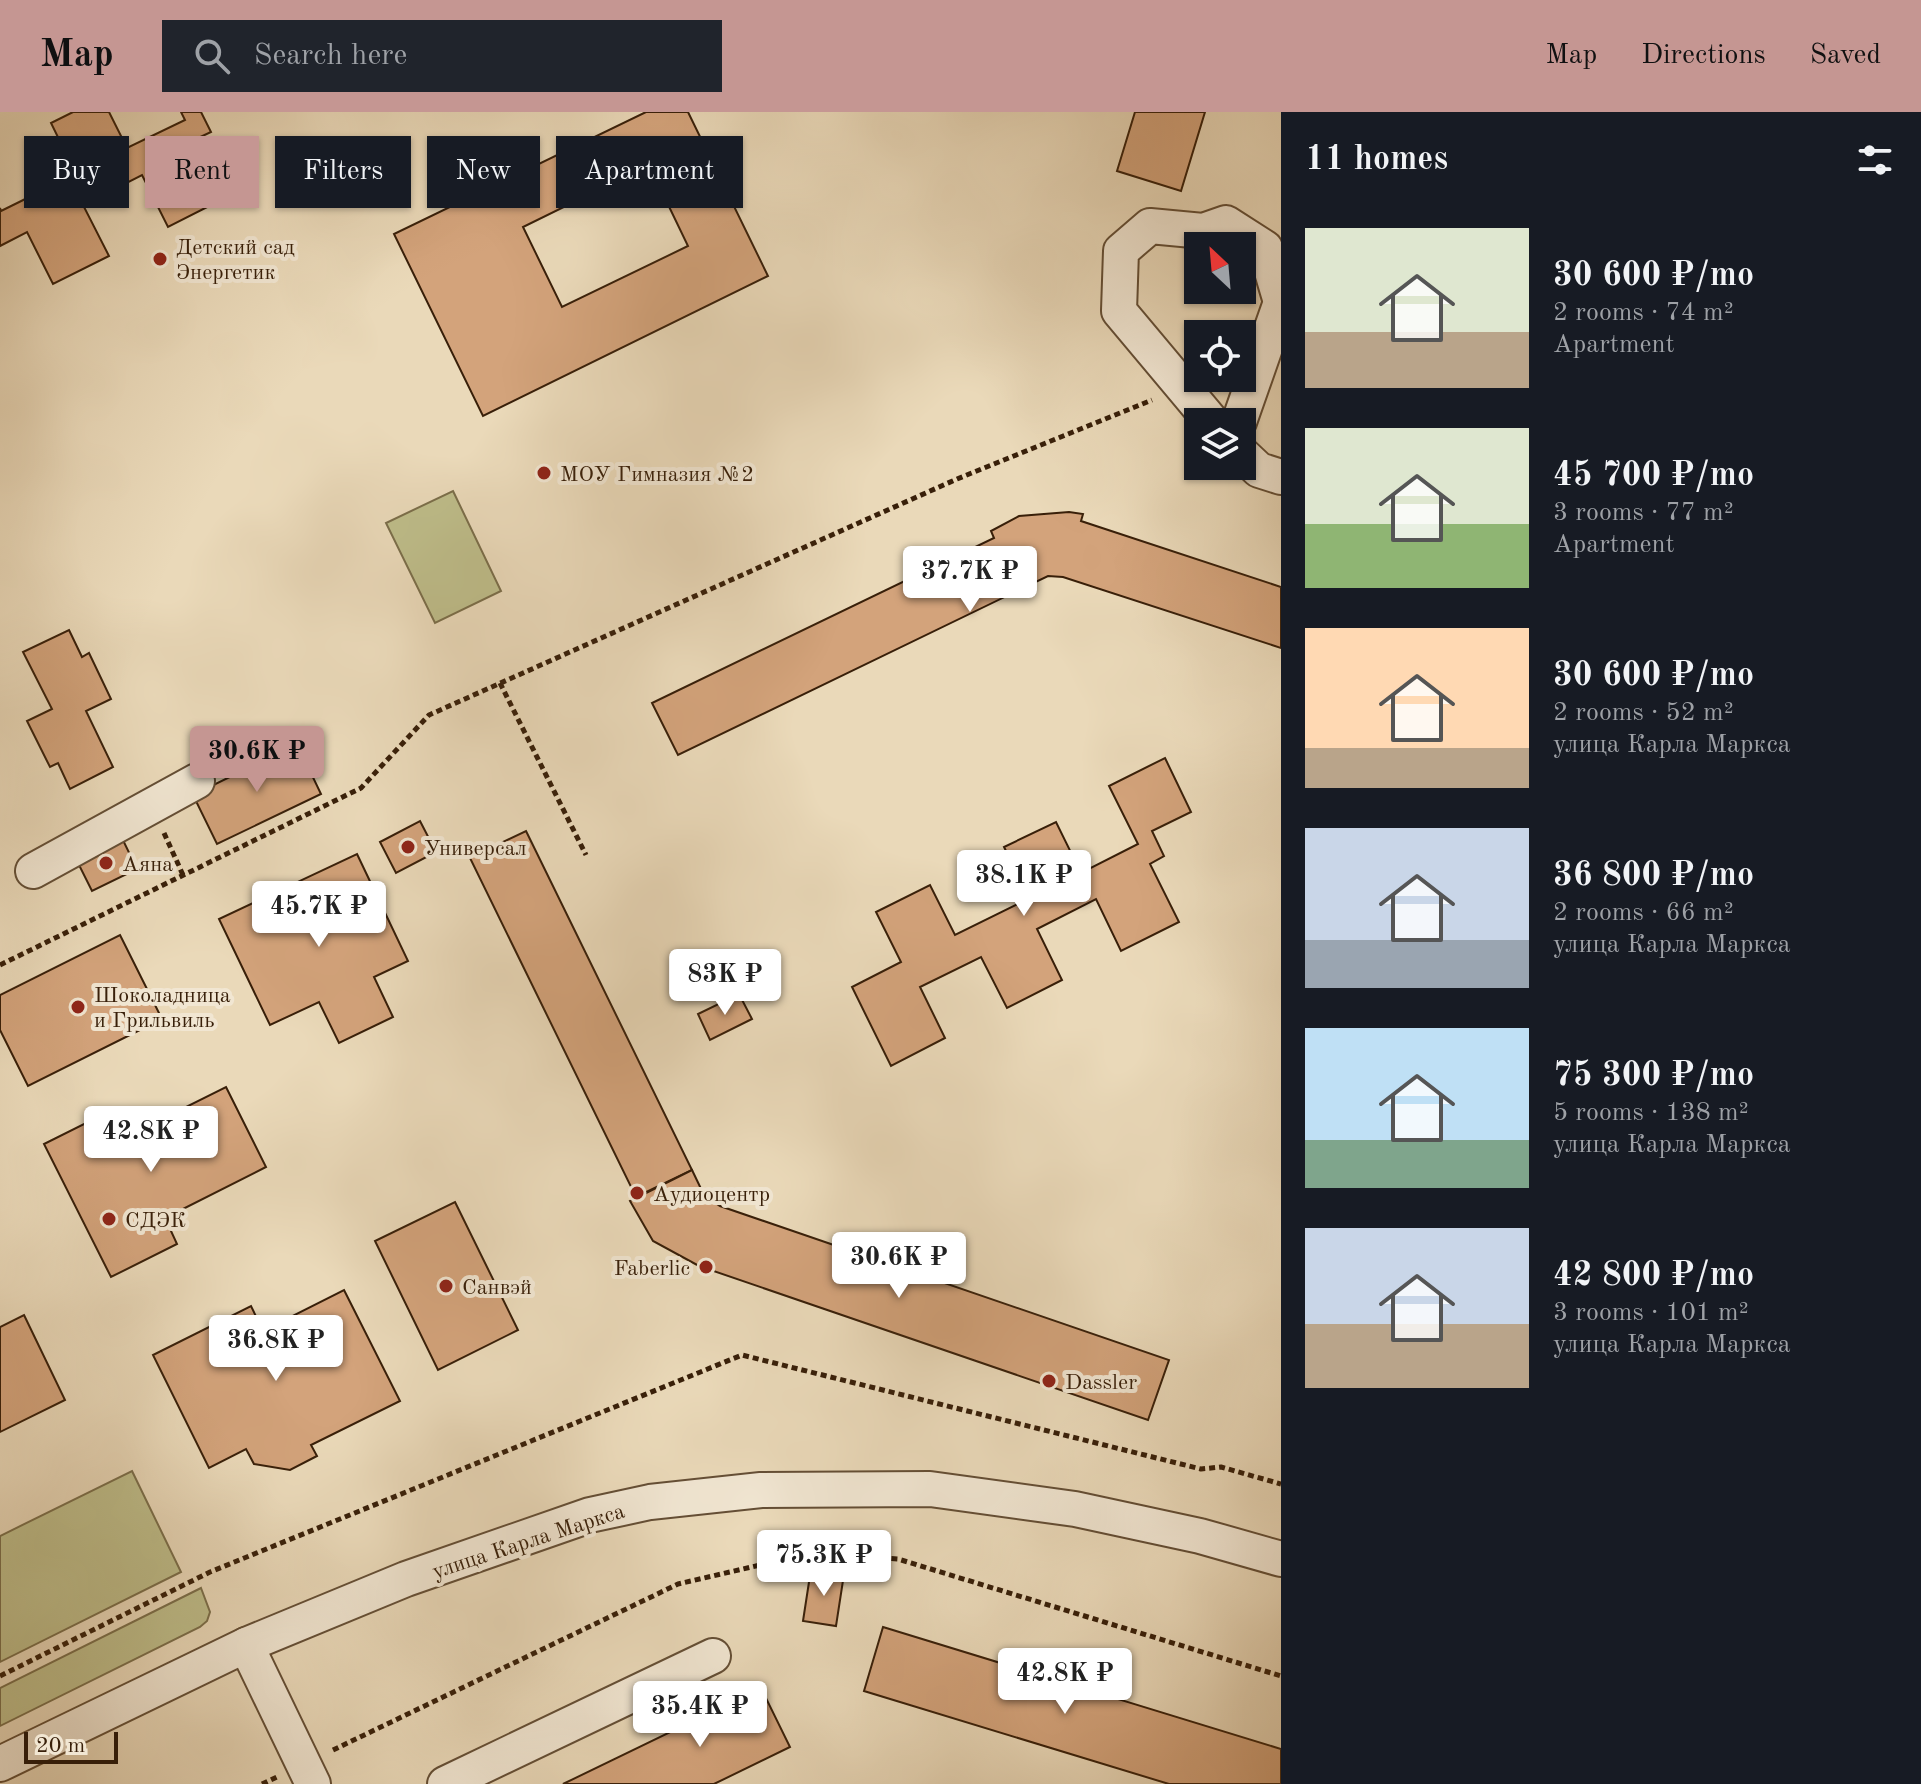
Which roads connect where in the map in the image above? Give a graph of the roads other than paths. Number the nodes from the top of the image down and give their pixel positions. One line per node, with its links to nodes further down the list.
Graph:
1 (1281, 302): 2 (street); 3 (street)
2 (1200, 408)
3 (1244, 408)
4 (1256, 467): 5 (street)
5 (1281, 477)
6 (197, 781): 7 (street)
7 (33, 871)
8 (1281, 1559): 9 (street, улица Карла Маркса)
9 (246, 1645): 11 (street, улица Карла Маркса); 12 (street)
10 (713, 1656): 13 (street)
11 (0, 1764)
12 (308, 1774)
13 (445, 1784)

